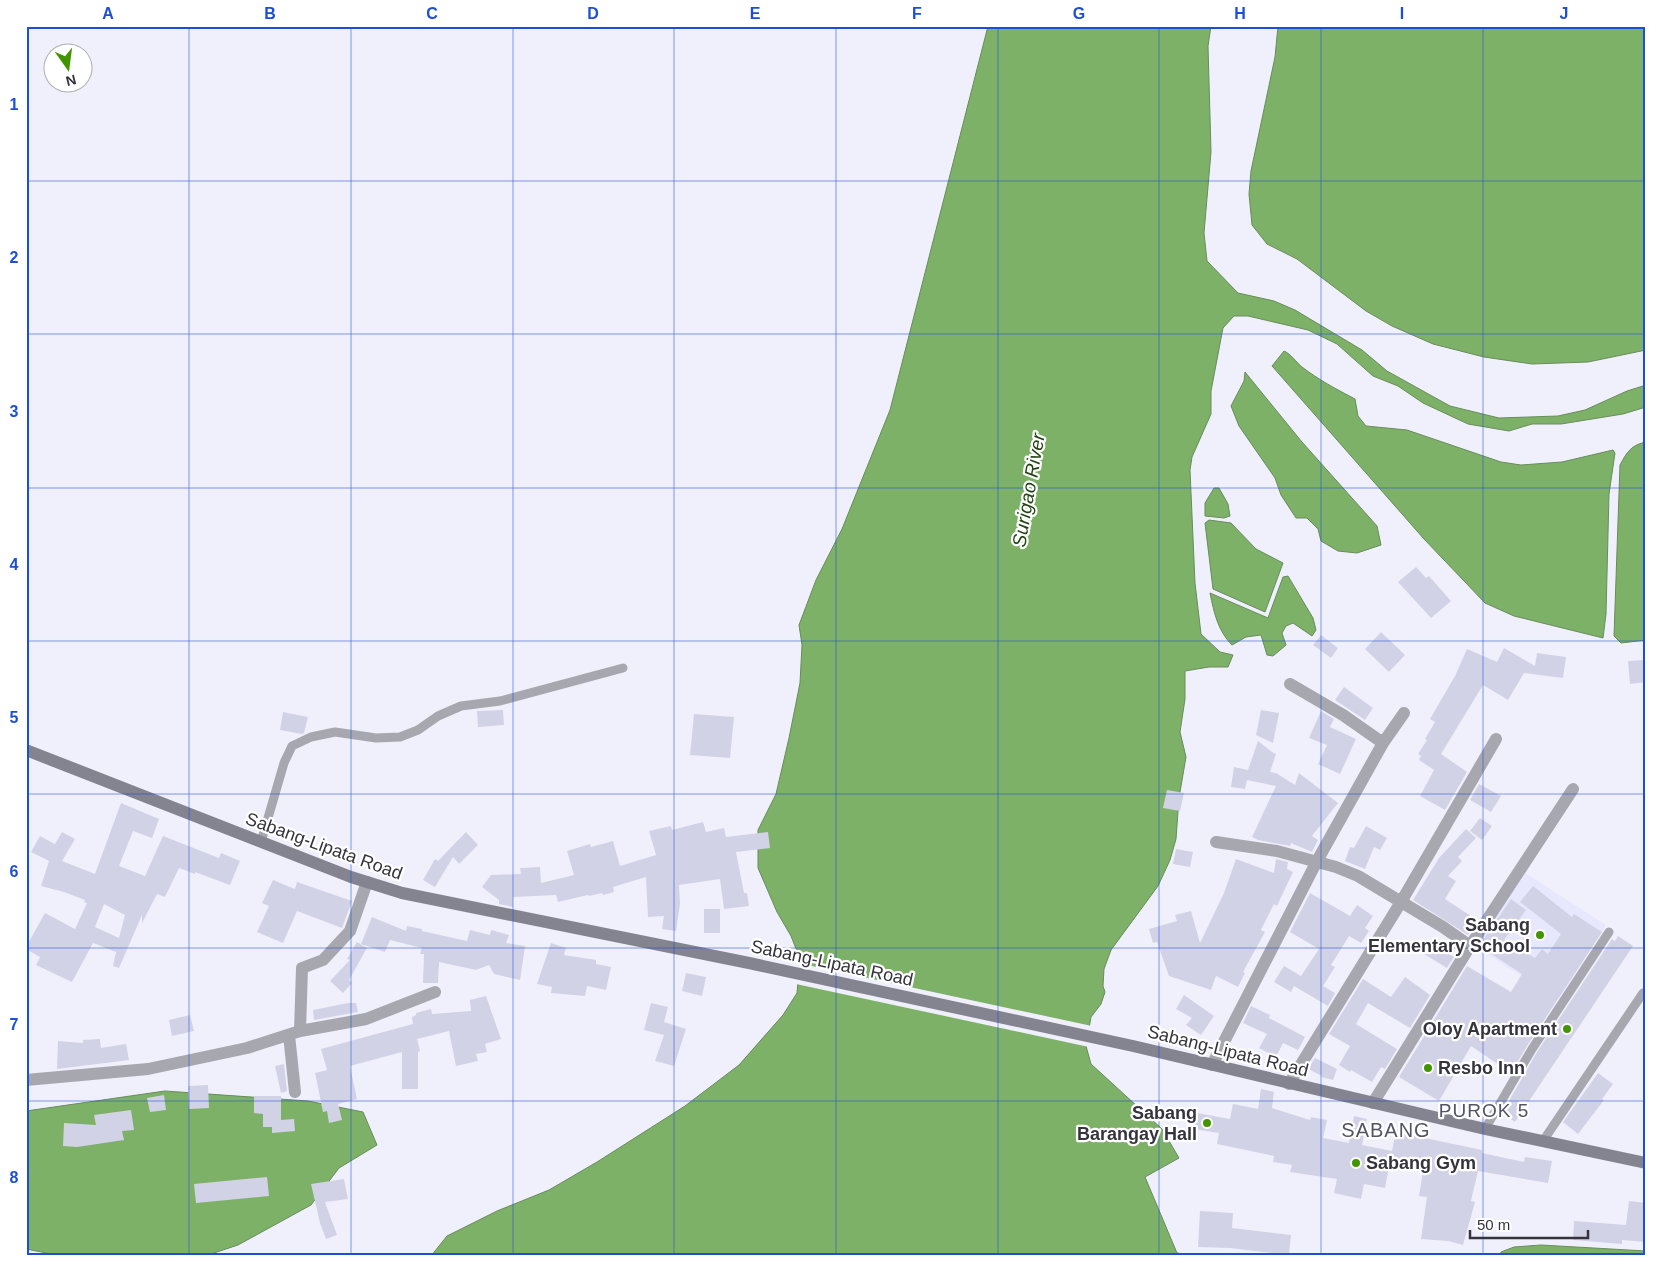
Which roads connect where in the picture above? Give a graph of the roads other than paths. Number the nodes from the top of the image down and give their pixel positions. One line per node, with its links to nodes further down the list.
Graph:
1 (623, 668): 8 (lane)
2 (1290, 684): 5 (street)
3 (1404, 713): 5 (street)
4 (1496, 739): 12 (street)
5 (1383, 743): 10 (street)
6 (26, 750): 8 (main road, Sabang-Lipata Road)
7 (1573, 789): 14 (street)
8 (261, 842): 11 (main road, Sabang-Lipata Road)
9 (1216, 842): 10 (street)
10 (1317, 861): 12 (street); 18 (street)
11 (367, 882): 17 (street); 18 (main road, Sabang-Lipata Road)
12 (1401, 902): 14 (street); 20 (street)
13 (1609, 932): 23 (lane)
14 (1470, 946): 22 (street)
15 (435, 992): 17 (street)
16 (1643, 993): 24 (lane)
17 (294, 1033): 19 (street); 21 (street)
18 (1212, 1066): 20 (main road, Sabang-Lipata Road)
19 (26, 1080)
20 (1289, 1084): 22 (main road, Sabang-Lipata Road)
21 (295, 1092)
22 (1373, 1103): 23 (main road, Sabang-Lipata Road)
23 (1484, 1129): 24 (main road, Sabang-Lipata Road)
24 (1543, 1142): 25 (main road, Sabang-Lipata Road)
25 (1646, 1163)

